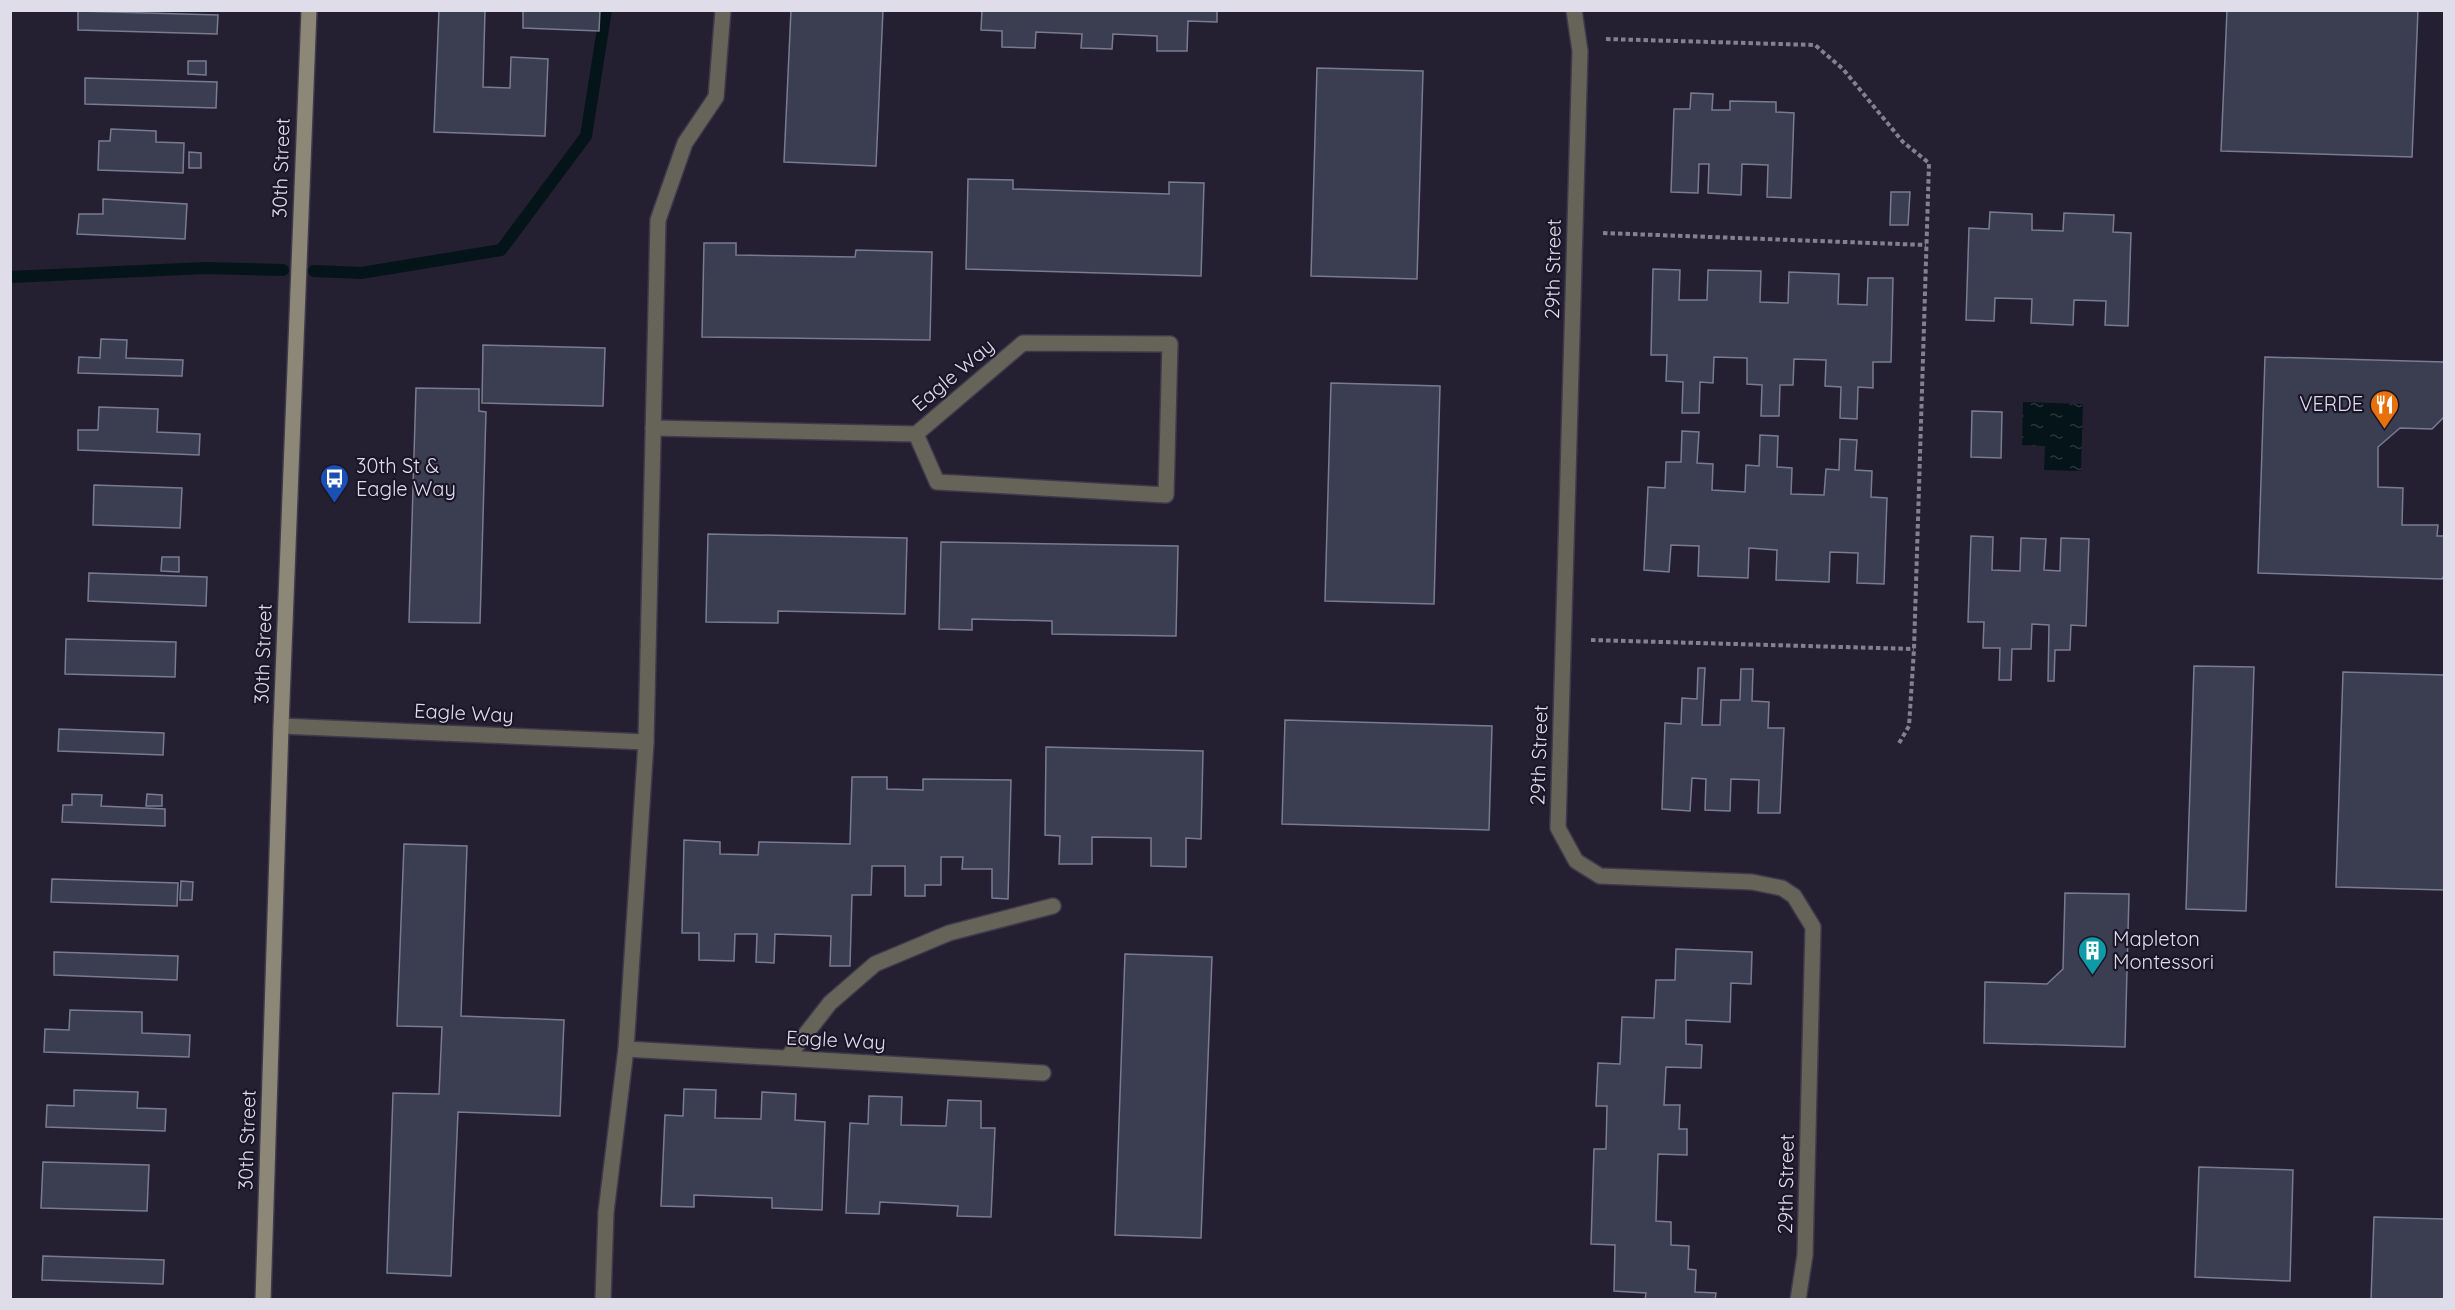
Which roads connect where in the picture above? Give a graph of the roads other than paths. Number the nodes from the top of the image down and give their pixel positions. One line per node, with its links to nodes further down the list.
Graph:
1 (309, 10): 6 (main road, 30th Street)
2 (723, 10): 4 (street)
3 (1575, 10): 14 (street, 29th Street)
4 (653, 428): 5 (street, Eagle Way); 7 (street)
5 (916, 434): 5 (street, Eagle Way)
6 (281, 726): 7 (street, Eagle Way); 12 (main road, 30th Street)
7 (646, 742): 9 (street)
8 (1053, 906): 10 (street)
9 (626, 1049): 10 (street, Eagle Way); 13 (street)
10 (787, 1058): 11 (street, Eagle Way)
11 (1043, 1073)
12 (263, 1299)
13 (603, 1299)
14 (1798, 1299)

